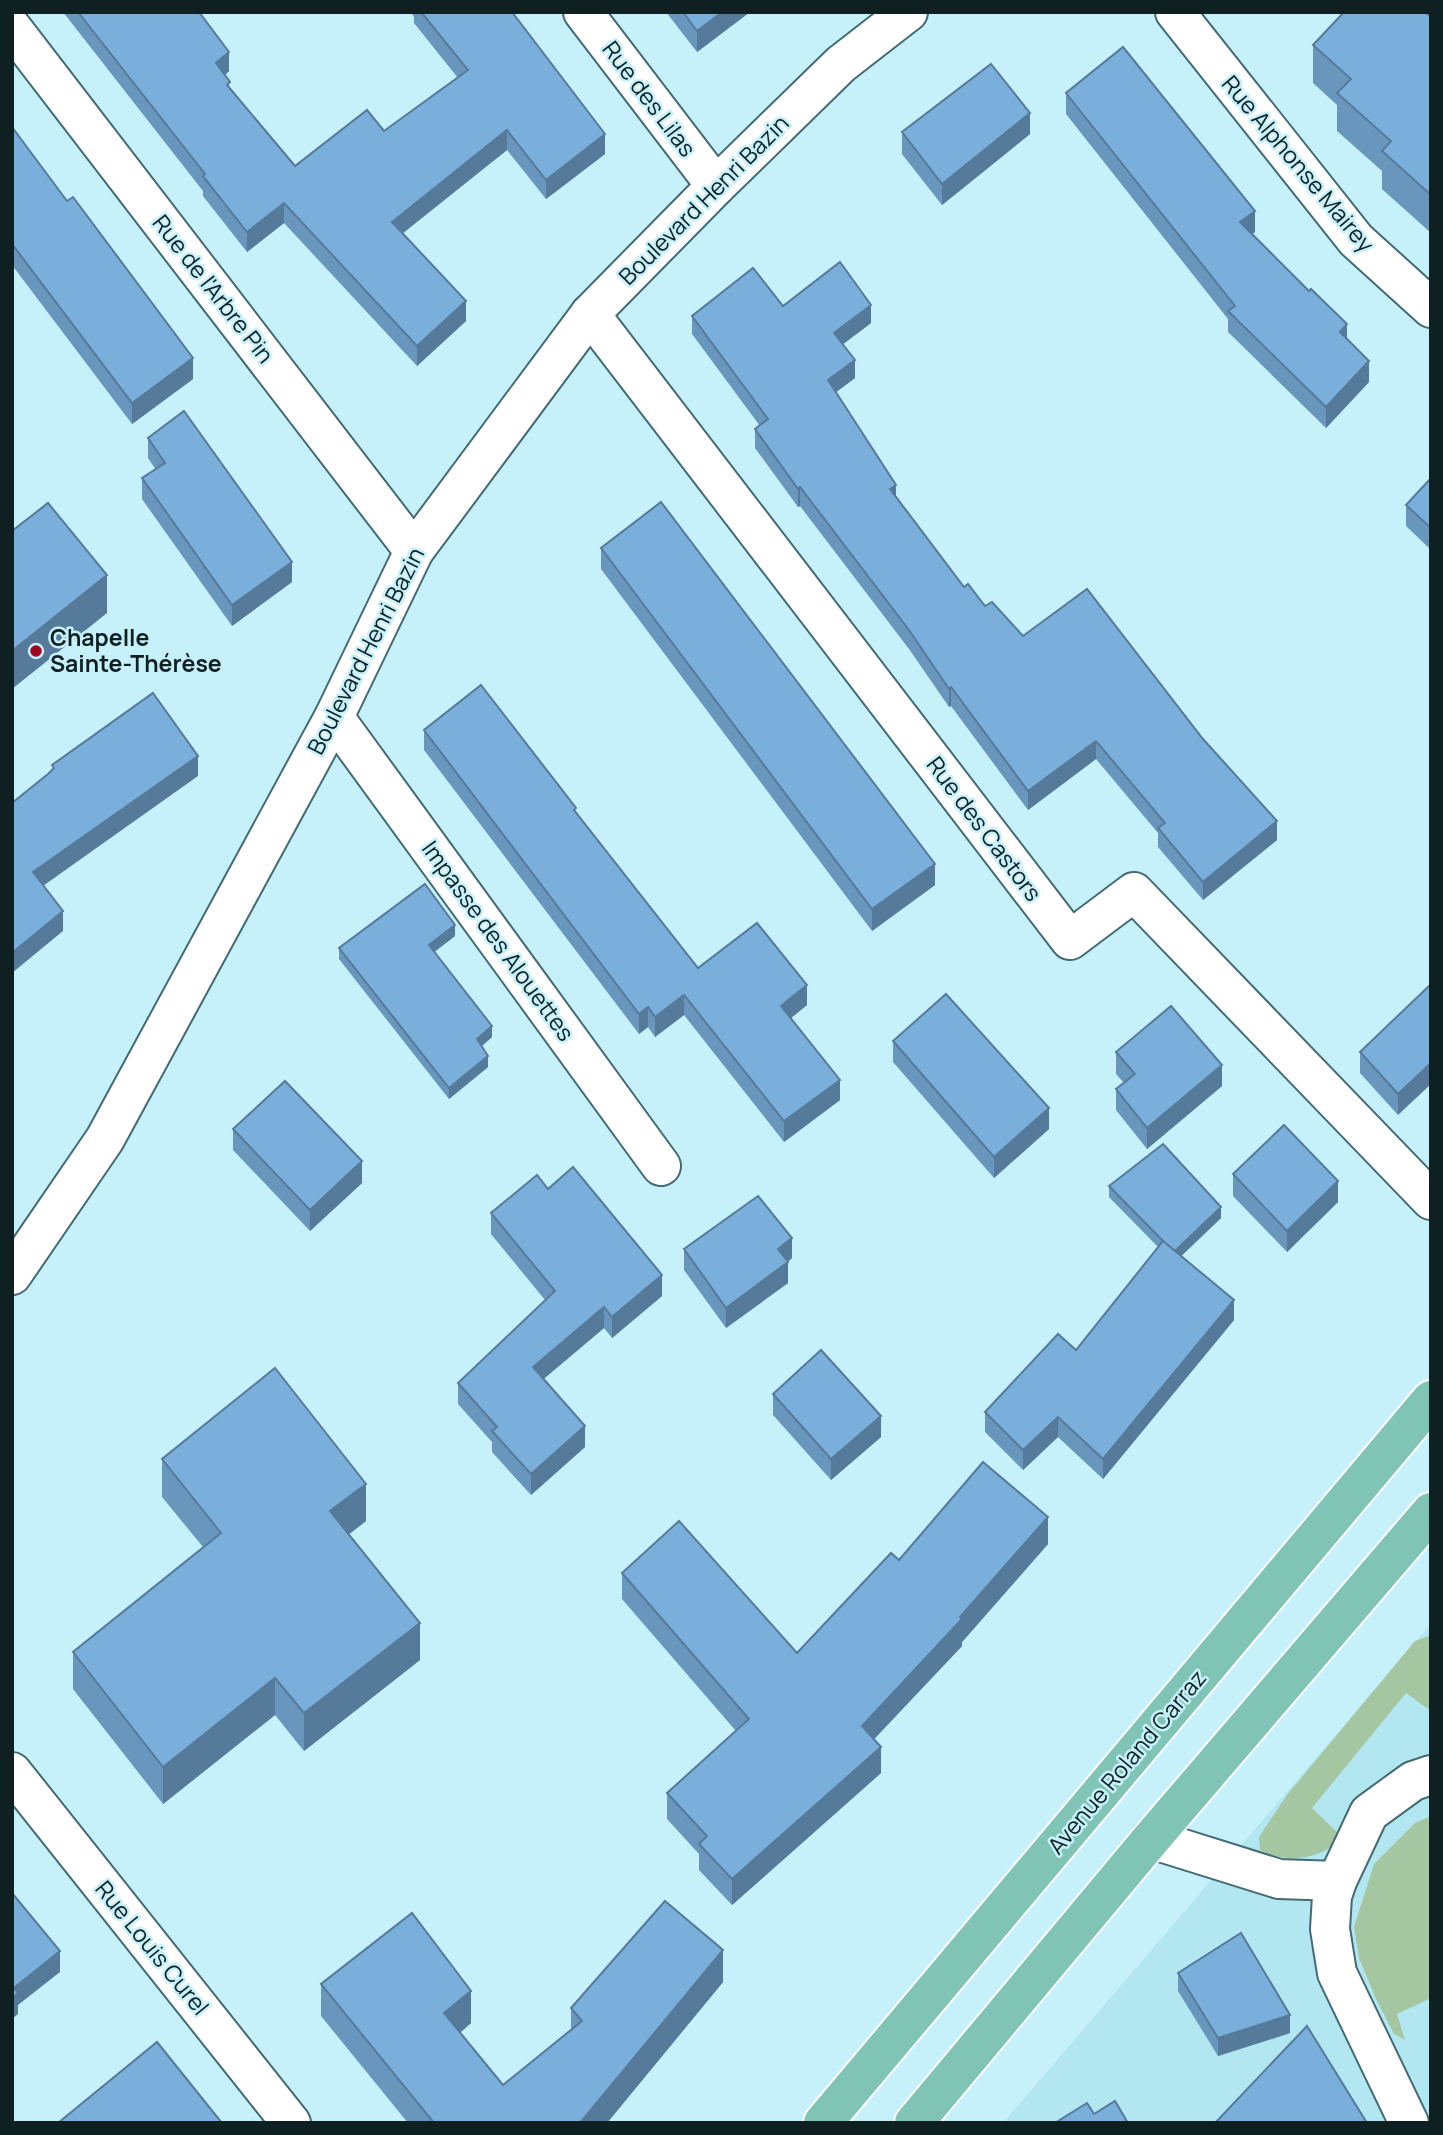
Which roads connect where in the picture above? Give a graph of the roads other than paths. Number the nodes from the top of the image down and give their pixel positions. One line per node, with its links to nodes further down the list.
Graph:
1 (583, 12): 5 (street, Rue des Lilas)
2 (908, 12): 5 (street, Boulevard Henri Bazin)
3 (1175, 12): 6 (street, Rue Alphonse Mairey)
4 (12, 27): 8 (street, Rue de l'Arbre Pin)
5 (716, 186): 7 (street, Boulevard Henri Bazin)
6 (1431, 308)
7 (590, 314): 8 (street, Boulevard Henri Bazin); 11 (street, Rue des Castors)
8 (414, 551): 9 (street, Boulevard Henri Bazin)
9 (334, 717): 10 (street, Impasse des Alouettes); 12 (street, Boulevard Henri Bazin)
10 (661, 1166)
11 (1431, 1200)
12 (12, 1275)
13 (1431, 1400): 20 (main road, Avenue Roland Carraz)
14 (1431, 1512): 17 (main road)
15 (12, 1772): 19 (street, Rue Louis Curel)
16 (1431, 1775): 18 (street)
17 (1151, 1839): 18 (street); 21 (main road)
18 (1337, 1881): 22 (street)
19 (291, 2123)
20 (823, 2123)
21 (914, 2123)
22 (1409, 2123)

